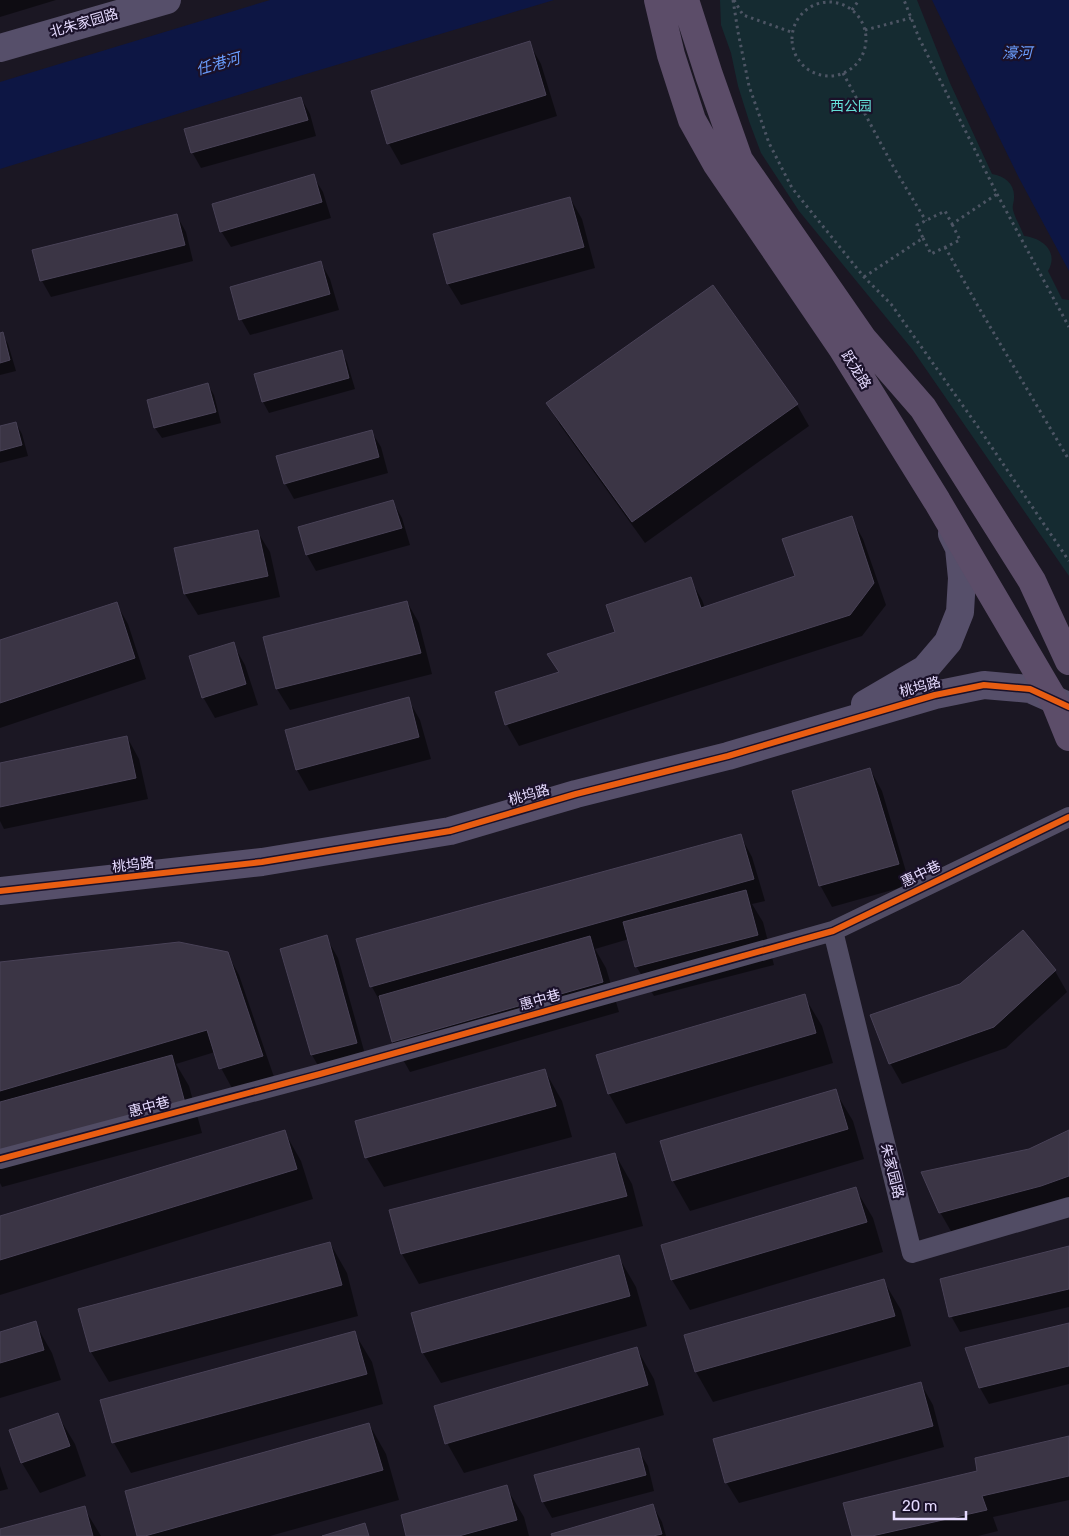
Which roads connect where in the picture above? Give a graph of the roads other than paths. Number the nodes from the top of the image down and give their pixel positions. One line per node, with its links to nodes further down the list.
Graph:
1 (167, 0): 4 (street, 北朱家园路)
2 (685, 0): 6 (main road, 跃龙路)
3 (658, 2): 5 (main road, 跃龙路)
4 (0, 48)
5 (937, 501): 7 (main road, 跃龙路); 8 (street)
6 (1069, 661)
7 (1061, 703): 8 (street, 桃坞路); 9 (main road, 跃龙路)
8 (810, 732): 11 (street, 桃坞路)
9 (1069, 737)
10 (1069, 817): 12 (street, 惠中巷)
11 (0, 891)
12 (833, 931): 13 (street, 惠中巷); 14 (street, 朱家园路)
13 (0, 1159)
14 (1069, 1207)

